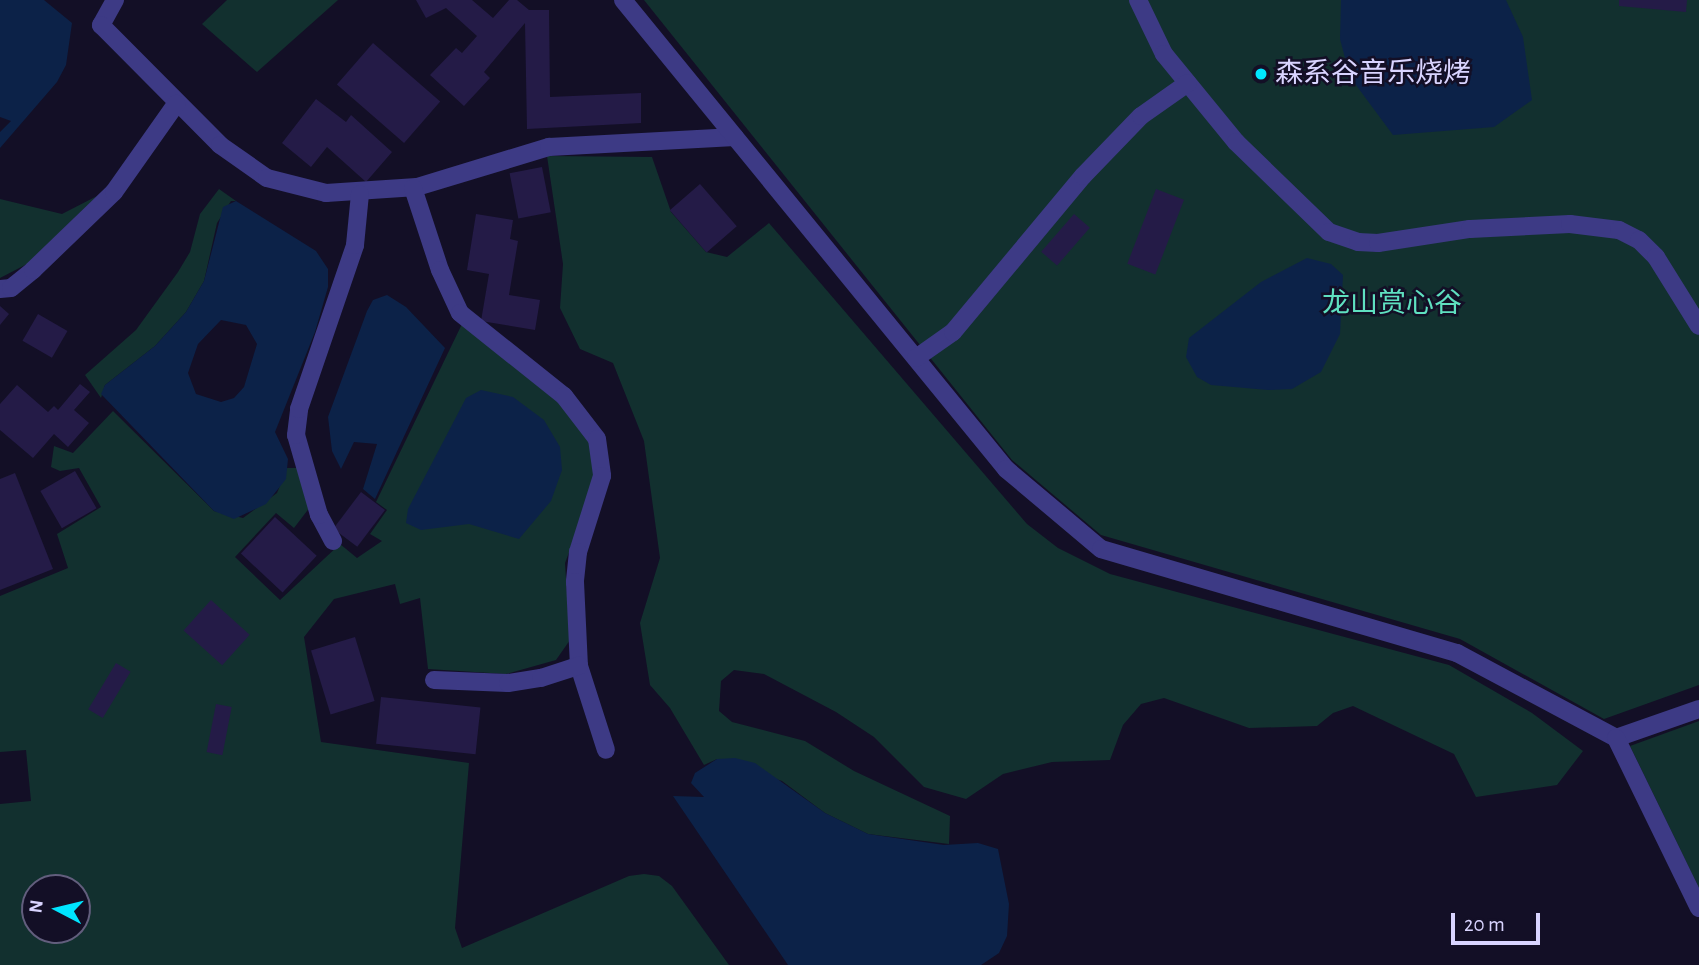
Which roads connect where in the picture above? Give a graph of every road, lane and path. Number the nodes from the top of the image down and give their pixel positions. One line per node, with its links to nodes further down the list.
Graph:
1 (115, 0): 5 (street)
2 (623, 0): 6 (street)
3 (1138, 0): 4 (street)
4 (1188, 83): 10 (street); 11 (street)
5 (176, 104): 8 (street); 9 (street)
6 (735, 137): 7 (street); 11 (street)
7 (414, 188): 8 (street); 13 (street)
8 (360, 194): 12 (street)
9 (0, 289)
10 (1699, 326)
11 (916, 358): 16 (street)
12 (333, 541)
13 (579, 666): 14 (street); 17 (street)
14 (434, 680)
15 (1699, 709): 16 (street)
16 (1616, 738): 18 (street)
17 (606, 750)
18 (1699, 908)

